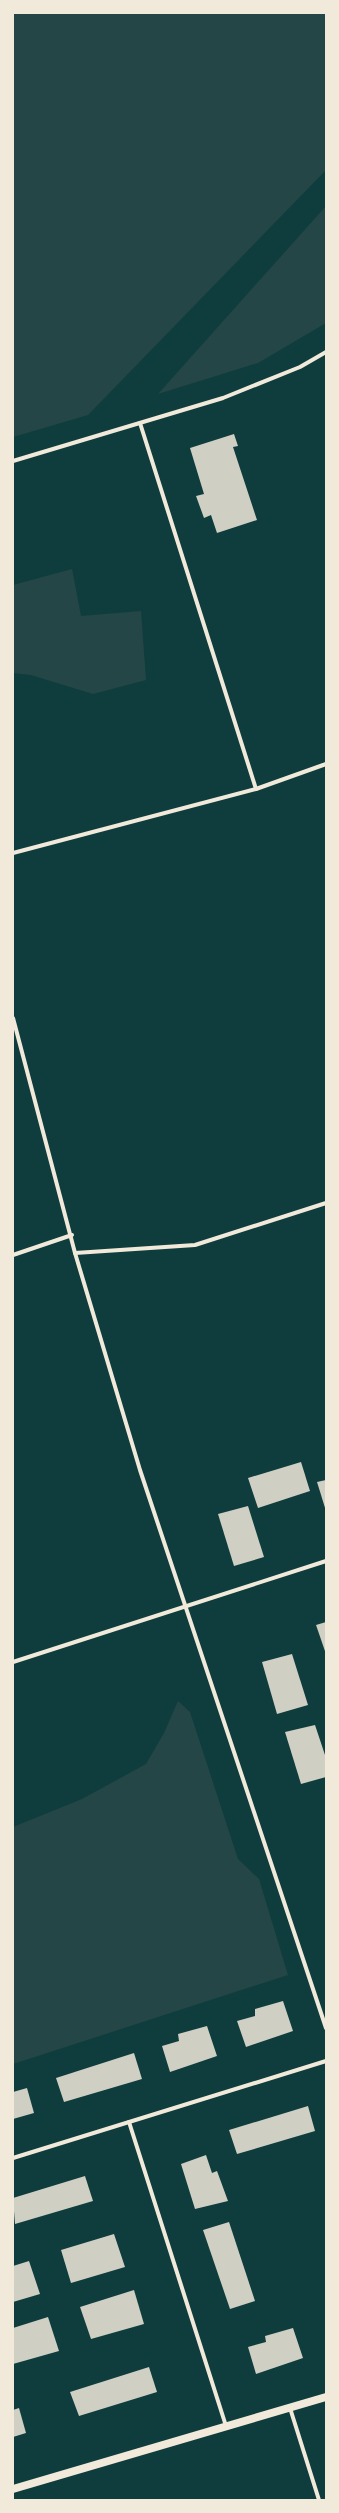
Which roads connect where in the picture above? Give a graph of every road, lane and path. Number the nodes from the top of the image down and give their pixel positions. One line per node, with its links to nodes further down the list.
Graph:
1 (326, 352): 2 (street)
2 (140, 423): 3 (street); 5 (street)
3 (13, 461)
4 (326, 764): 5 (street)
5 (256, 789): 6 (street)
6 (13, 853)
7 (13, 1018): 9 (street)
8 (326, 1203): 10 (street)
9 (72, 1235): 10 (street); 11 (street)
10 (75, 1253): 13 (street)
11 (13, 1255)
12 (326, 1561): 13 (street)
13 (185, 1608): 14 (street); 15 (street)
14 (13, 1662)
15 (326, 2028)
16 (326, 2061): 17 (street)
17 (129, 2122): 18 (street); 21 (street)
18 (13, 2158)
19 (326, 2397): 20 (main road)
20 (290, 2407): 21 (main road); 23 (street)
21 (226, 2426): 22 (main road)
22 (13, 2489)
23 (319, 2500)

